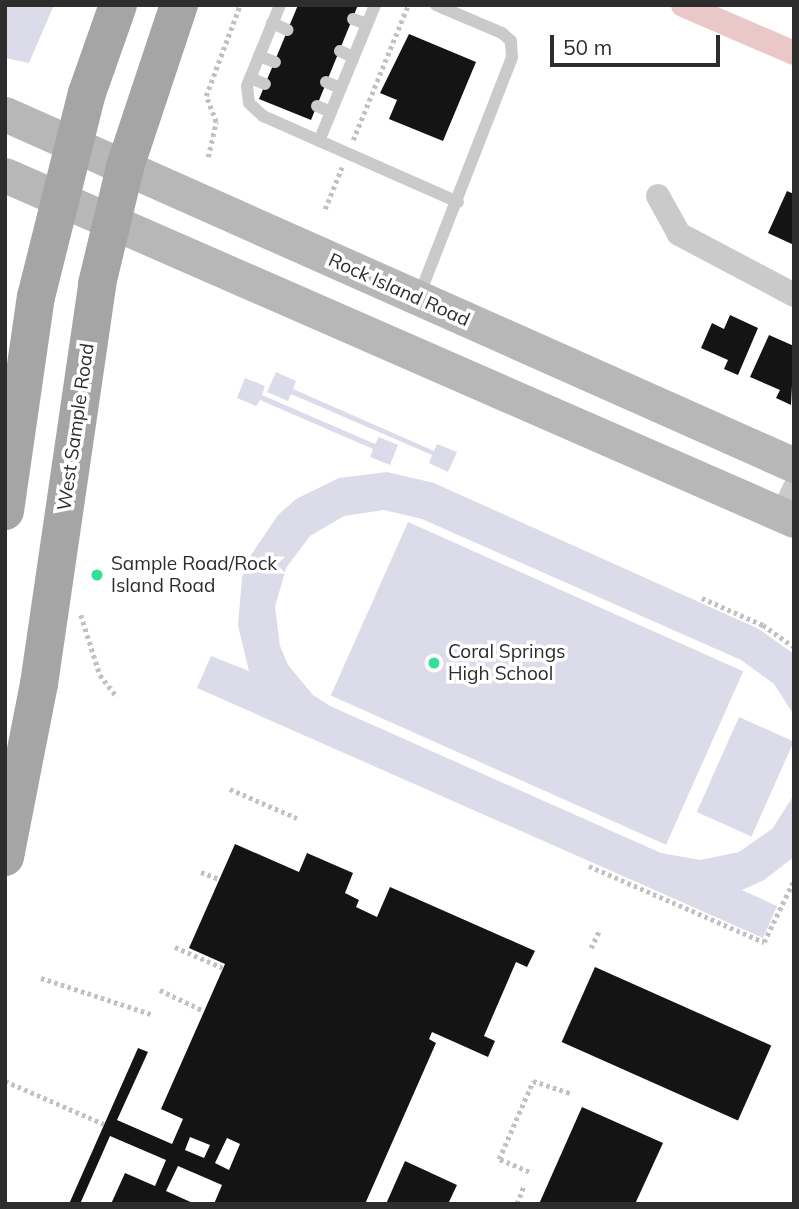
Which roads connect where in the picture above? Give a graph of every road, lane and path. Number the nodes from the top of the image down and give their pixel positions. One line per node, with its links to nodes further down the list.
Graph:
1 (118, 5): 24 (main road)
2 (179, 5): 27 (main road, West Sample Road)
3 (240, 5): 26 (path)
4 (280, 5): 9 (lane)
5 (374, 5): 10 (lane)
6 (408, 5): 25 (path)
7 (436, 5): 31 (lane)
8 (352, 19): 10 (lane)
9 (272, 23): 11 (lane); 13 (lane)
10 (367, 24): 14 (lane)
11 (288, 30)
12 (340, 51): 14 (lane)
13 (259, 56): 15 (lane); 16 (lane)
14 (353, 57): 19 (lane)
15 (275, 62)
16 (250, 78): 18 (lane); 23 (lane)
17 (326, 82): 19 (lane)
18 (265, 85)
19 (340, 88): 21 (lane)
20 (317, 106): 21 (lane)
21 (331, 112): 23 (lane)
22 (5, 114): 24 (main road, Rock Island Road)
23 (319, 141): 25 (lane)
24 (76, 144): 27 (main road, Rock Island Road); 30 (main road)
25 (348, 154): 31 (lane); 32 (path)
26 (208, 157)
27 (125, 167): 33 (main road, West Sample Road); 35 (main road, Rock Island Road)
28 (5, 175): 30 (main road)
29 (658, 196): 34 (street)
30 (59, 199): 33 (main road); 38 (main road)
31 (458, 202): 35 (lane)
32 (325, 209)
33 (110, 221): 37 (main road); 45 (main road, West Sample Road)
34 (794, 295)
35 (418, 299): 36 (main road, Rock Island Road)
36 (794, 466)
37 (790, 508)
38 (5, 511)
39 (702, 598): 41 (path)
40 (81, 615): 42 (path)
41 (794, 647)
42 (117, 697)
43 (230, 789): 44 (path)
44 (297, 818)
45 (5, 857)
46 (589, 866): 49 (path)
47 (201, 872): 48 (path)
48 (219, 879)
49 (794, 880)
50 (599, 931): 52 (path)
51 (175, 947): 53 (path)
52 (591, 948)
53 (223, 968)
54 (41, 978): 57 (path)
55 (160, 990): 56 (path)
56 (204, 1011)
57 (151, 1014)
58 (5, 1081): 60 (path)
59 (571, 1093): 61 (path)
60 (104, 1124)
61 (529, 1172)
62 (524, 1185): 63 (path)
63 (517, 1204)

